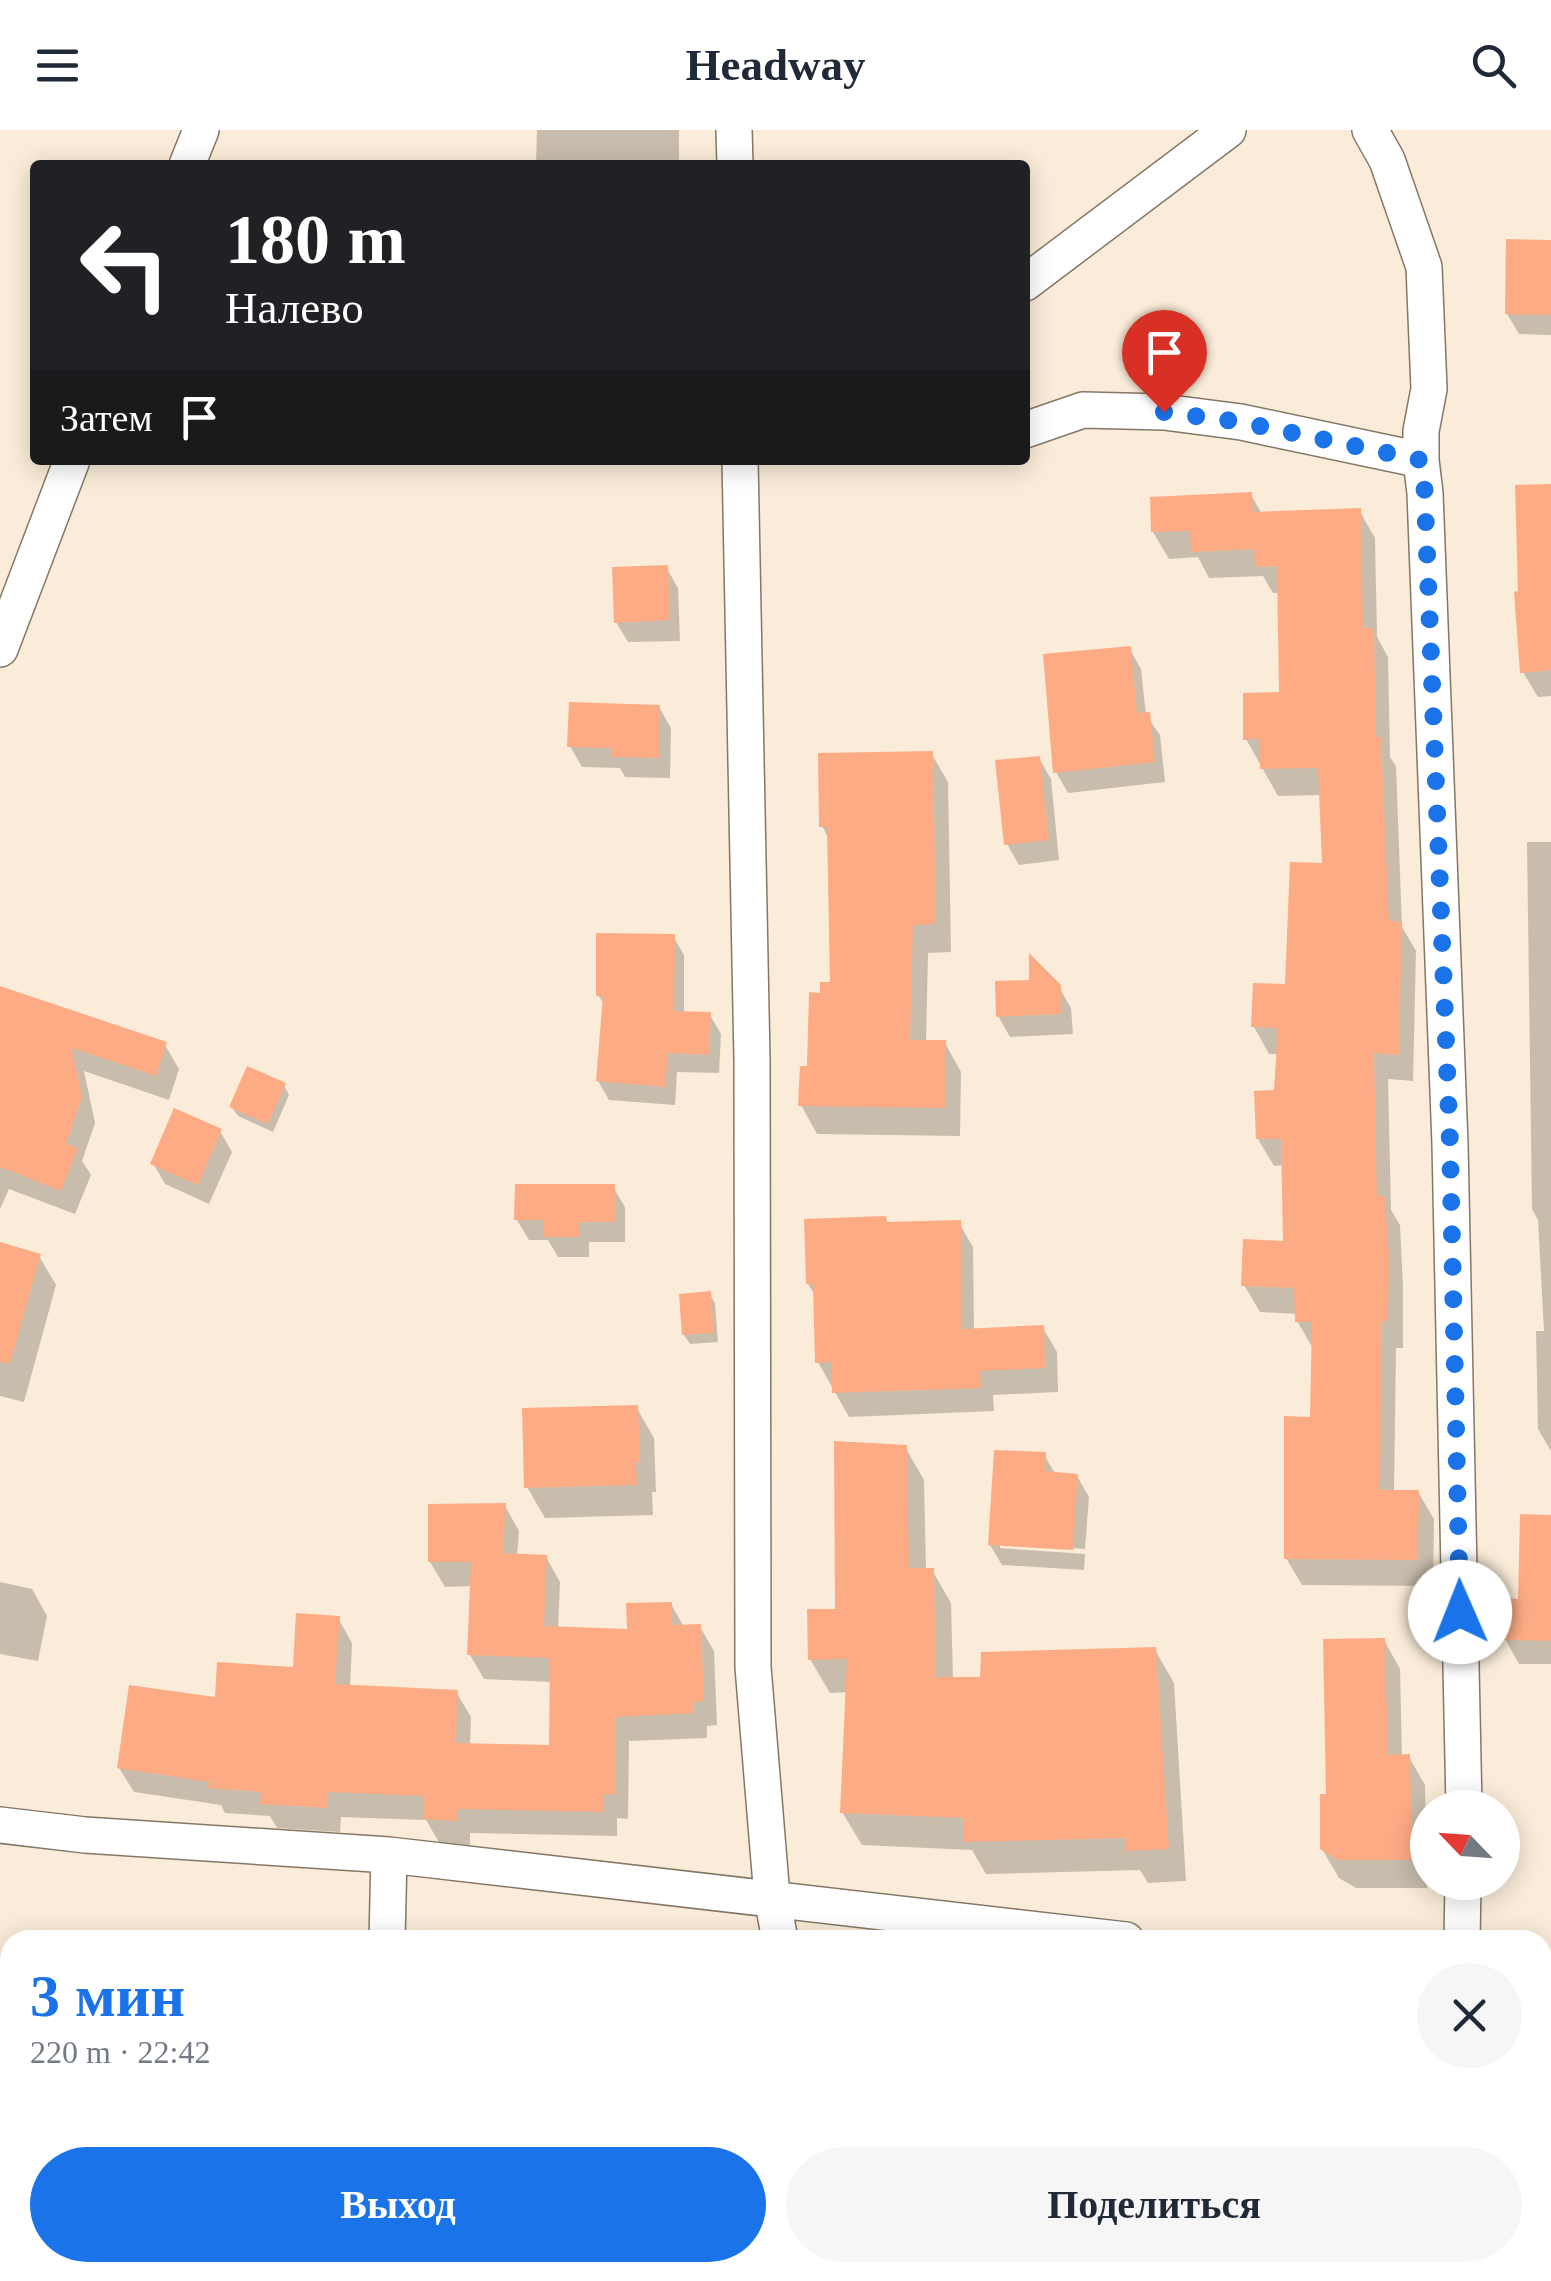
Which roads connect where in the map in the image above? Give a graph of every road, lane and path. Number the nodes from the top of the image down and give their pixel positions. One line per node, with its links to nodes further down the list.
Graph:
1 (201, 130): 5 (street)
2 (734, 130): 6 (street)
3 (1228, 130): 7 (street)
4 (1370, 130): 11 (street)
5 (189, 160)
6 (735, 160)
7 (1030, 279)
8 (1030, 428): 11 (street)
9 (70, 465): 12 (street)
10 (740, 465): 16 (street)
11 (1423, 476): 13 (street)
12 (0, 648)
13 (1464, 1790)
14 (0, 1825): 15 (street)
15 (389, 1855): 16 (street); 18 (street)
16 (772, 1897): 19 (street); 20 (street)
17 (1463, 1900): 21 (street)
18 (387, 1930)
19 (778, 1930)
20 (1044, 1930)
21 (1462, 1930)

